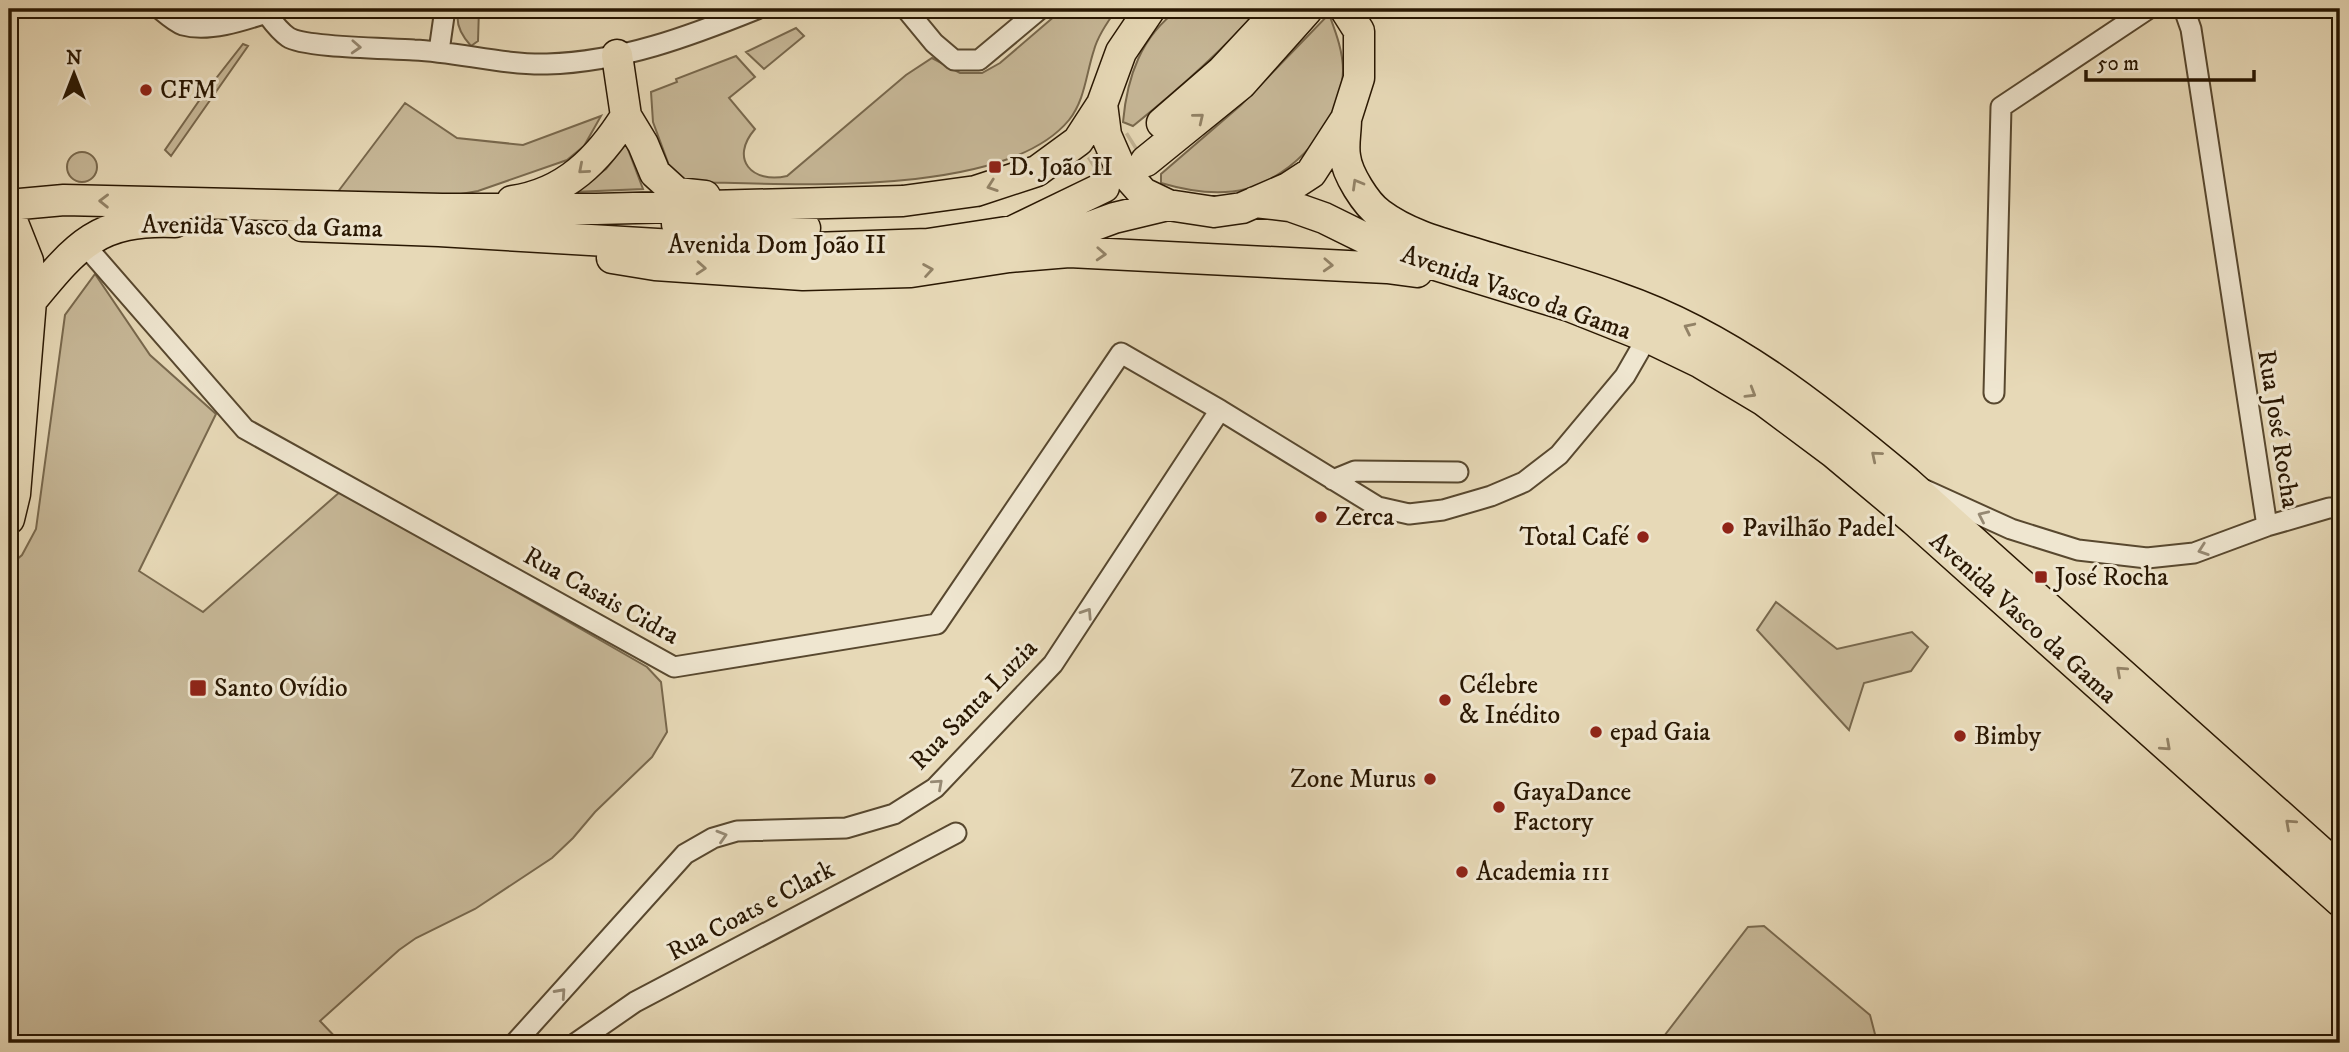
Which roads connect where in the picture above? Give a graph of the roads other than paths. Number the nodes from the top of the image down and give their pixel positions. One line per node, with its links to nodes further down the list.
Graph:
1 (160, 9): 10 (street)
2 (445, 9): 12 (street)
3 (757, 9): 13 (street)
4 (906, 9): 5 (street)
5 (1040, 9)
6 (1150, 9): 14 (main road)
7 (2148, 9): 30 (street)
8 (2184, 9): 37 (street, Rua José Rocha)
9 (1294, 10): 17 (main road)
10 (266, 11): 12 (street, one-way to 12)
11 (1357, 16): 16 (main road)
12 (439, 51): 13 (street)
13 (617, 55): 15 (main road)
14 (1102, 104): 20 (main road, one-way to 20); 22 (main road)
15 (626, 116): 20 (main road); 24 (main road, one-way to 24)
16 (1346, 119): 19 (main road); 29 (main road, Avenida Vasco da Gama, one-way to 16)
17 (1141, 153)
18 (1100, 179): 24 (main road, Avenida Dom João II)
19 (1255, 202): 22 (main road); 27 (main road, Avenida Vasco da Gama)
20 (782, 204): 24 (main road)
21 (9, 205): 24 (main road, Avenida Vasco da Gama, one-way to 21)
22 (1168, 205): 26 (main road)
23 (9, 213): 28 (main road)
24 (441, 220): 25 (main road, Avenida Vasco da Gama); 26 (main road, one-way to 26)
25 (83, 243): 28 (main road, Avenida Vasco da Gama); 31 (street, Rua Casais Cidra)
26 (1009, 257): 27 (main road, one-way to 27)
27 (1479, 280): 29 (main road, Avenida Vasco da Gama)
28 (31, 301): 36 (main road)
29 (1653, 326): 33 (street); 34 (main road, Avenida Vasco da Gama, one-way to 29); 40 (main road, Avenida Vasco da Gama, one-way to 40)
30 (1994, 393)
31 (1220, 410): 33 (street); 41 (street, Rua Santa Luzia, one-way to 31)
32 (1458, 472): 33 (street)
33 (1333, 480)
34 (1908, 482): 37 (street, Rua José Rocha, one-way to 34); 39 (main road, Avenida Vasco da Gama, one-way to 34)
35 (2340, 508): 37 (street)
36 (9, 519)
37 (2267, 526)
38 (956, 833): 42 (street, Rua Coats e Clark)
39 (2340, 869)
40 (2340, 901)
41 (515, 1043)
42 (576, 1043)

